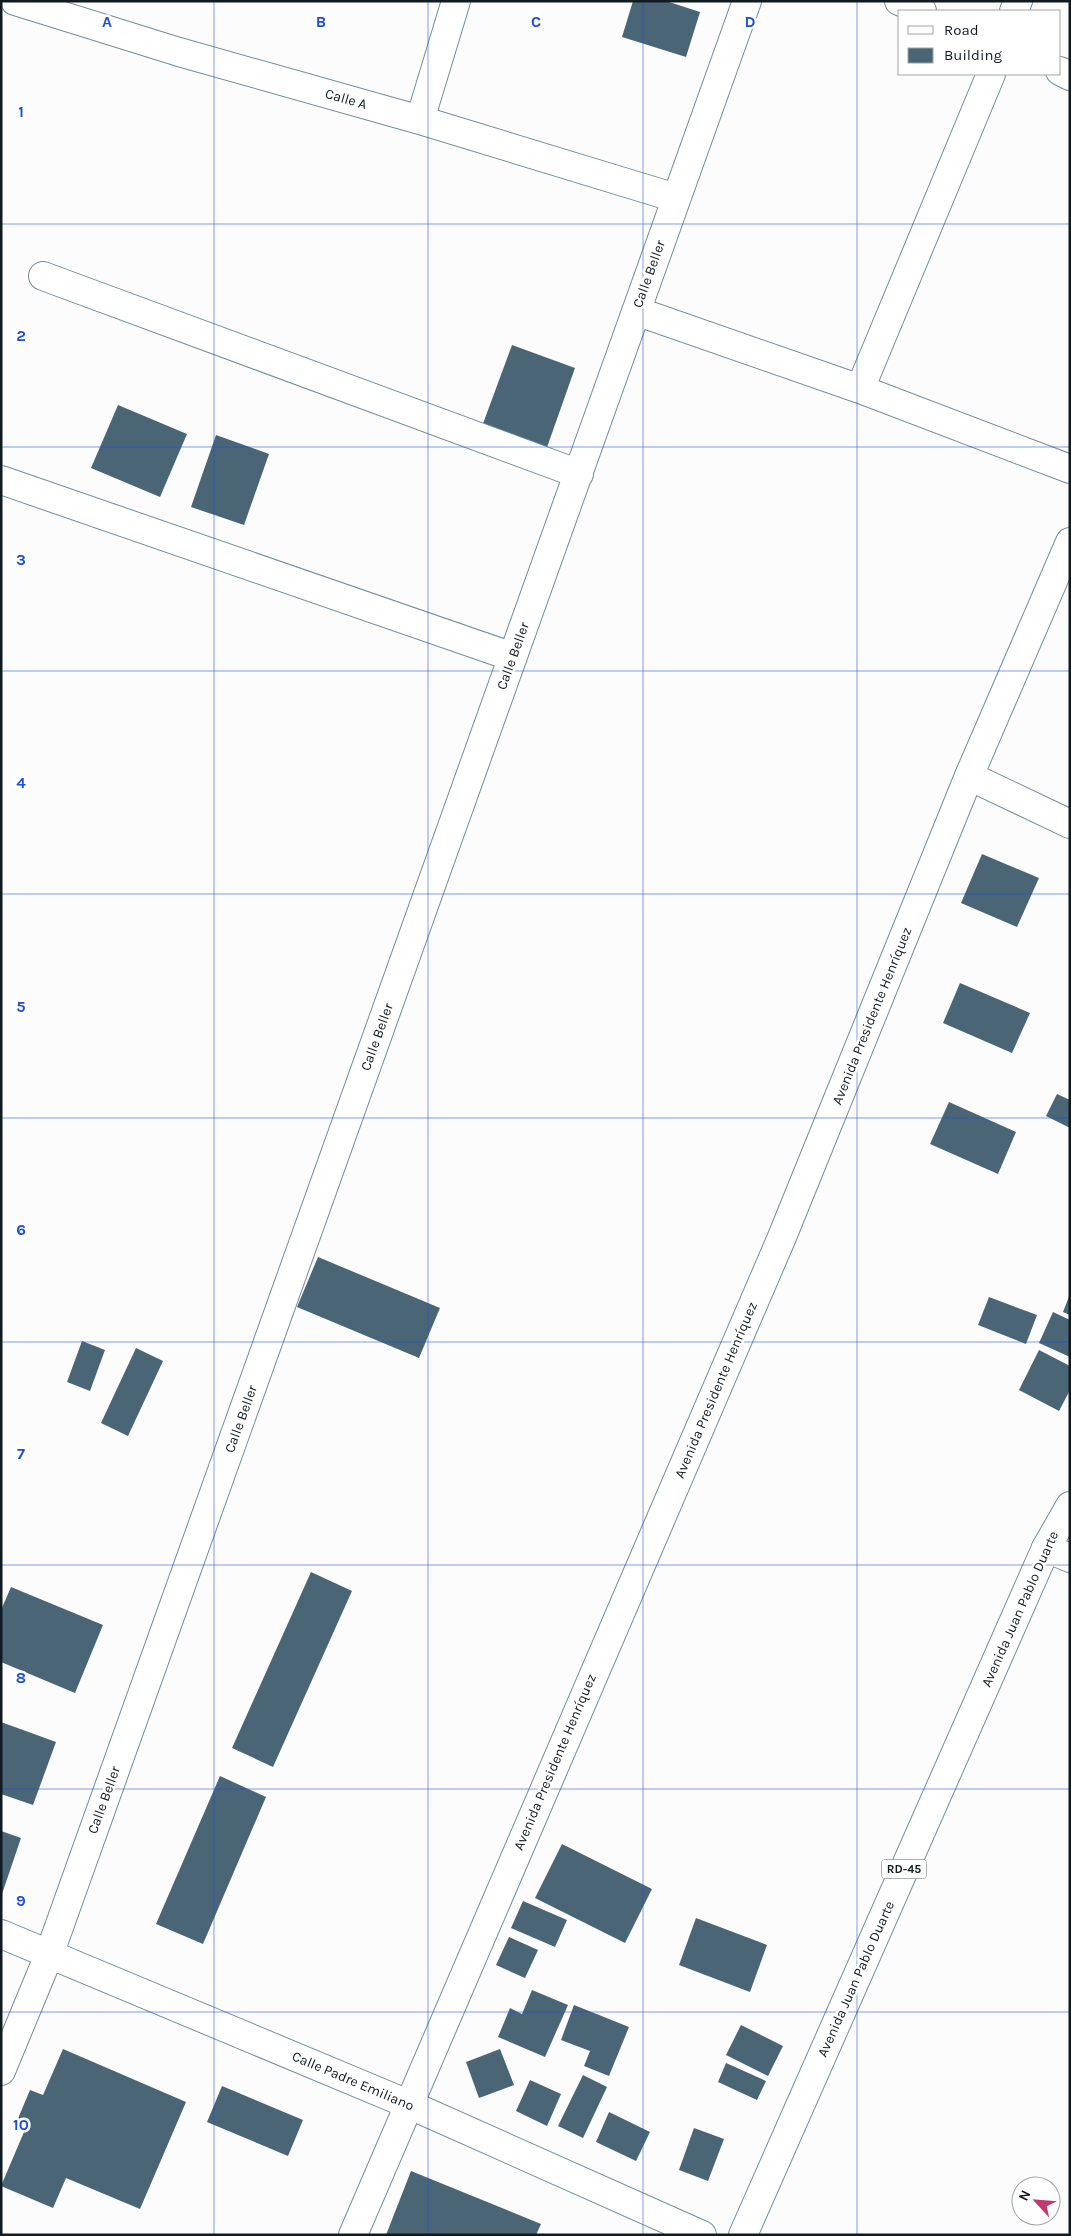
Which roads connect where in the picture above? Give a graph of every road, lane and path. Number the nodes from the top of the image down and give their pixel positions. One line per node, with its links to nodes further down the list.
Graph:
1 (15, 1): 7 (street, Calle A)
2 (456, 1): 7 (street)
3 (747, 1): 8 (street, Calle Beller)
4 (898, 1): 5 (street)
5 (920, 10)
6 (991, 75): 11 (street)
7 (420, 120): 8 (street, Calle A)
8 (676, 198): 10 (street, Calle Beller)
9 (43, 276): 13 (street)
10 (636, 311): 11 (street); 13 (street, Calle Beller)
11 (860, 389): 12 (street)
12 (1070, 469)
13 (579, 474): 16 (street, Calle Beller)
14 (2, 483): 16 (street)
15 (1070, 542): 17 (street, Avenida Presidente Henríquez)
16 (513, 657): 22 (street, Calle Beller)
17 (970, 776): 18 (street); 24 (street, Avenida Presidente Henríquez)
18 (1070, 824)
19 (1070, 1506): 20 (street, Avenida Juan Pablo Duarte / RD-45)
20 (1058, 1553): 27 (street, Avenida Juan Pablo Duarte / RD-45)
21 (1, 1934): 22 (street, Calle Padre Emiliano)
22 (49, 1955): 23 (street, Calle Beller); 24 (street, Calle Padre Emiliano)
23 (1, 2071)
24 (408, 2104): 25 (street, Avenida Presidente Henríquez); 26 (street, Calle Padre Emiliano)
25 (353, 2235)
26 (702, 2235)
27 (743, 2235)

